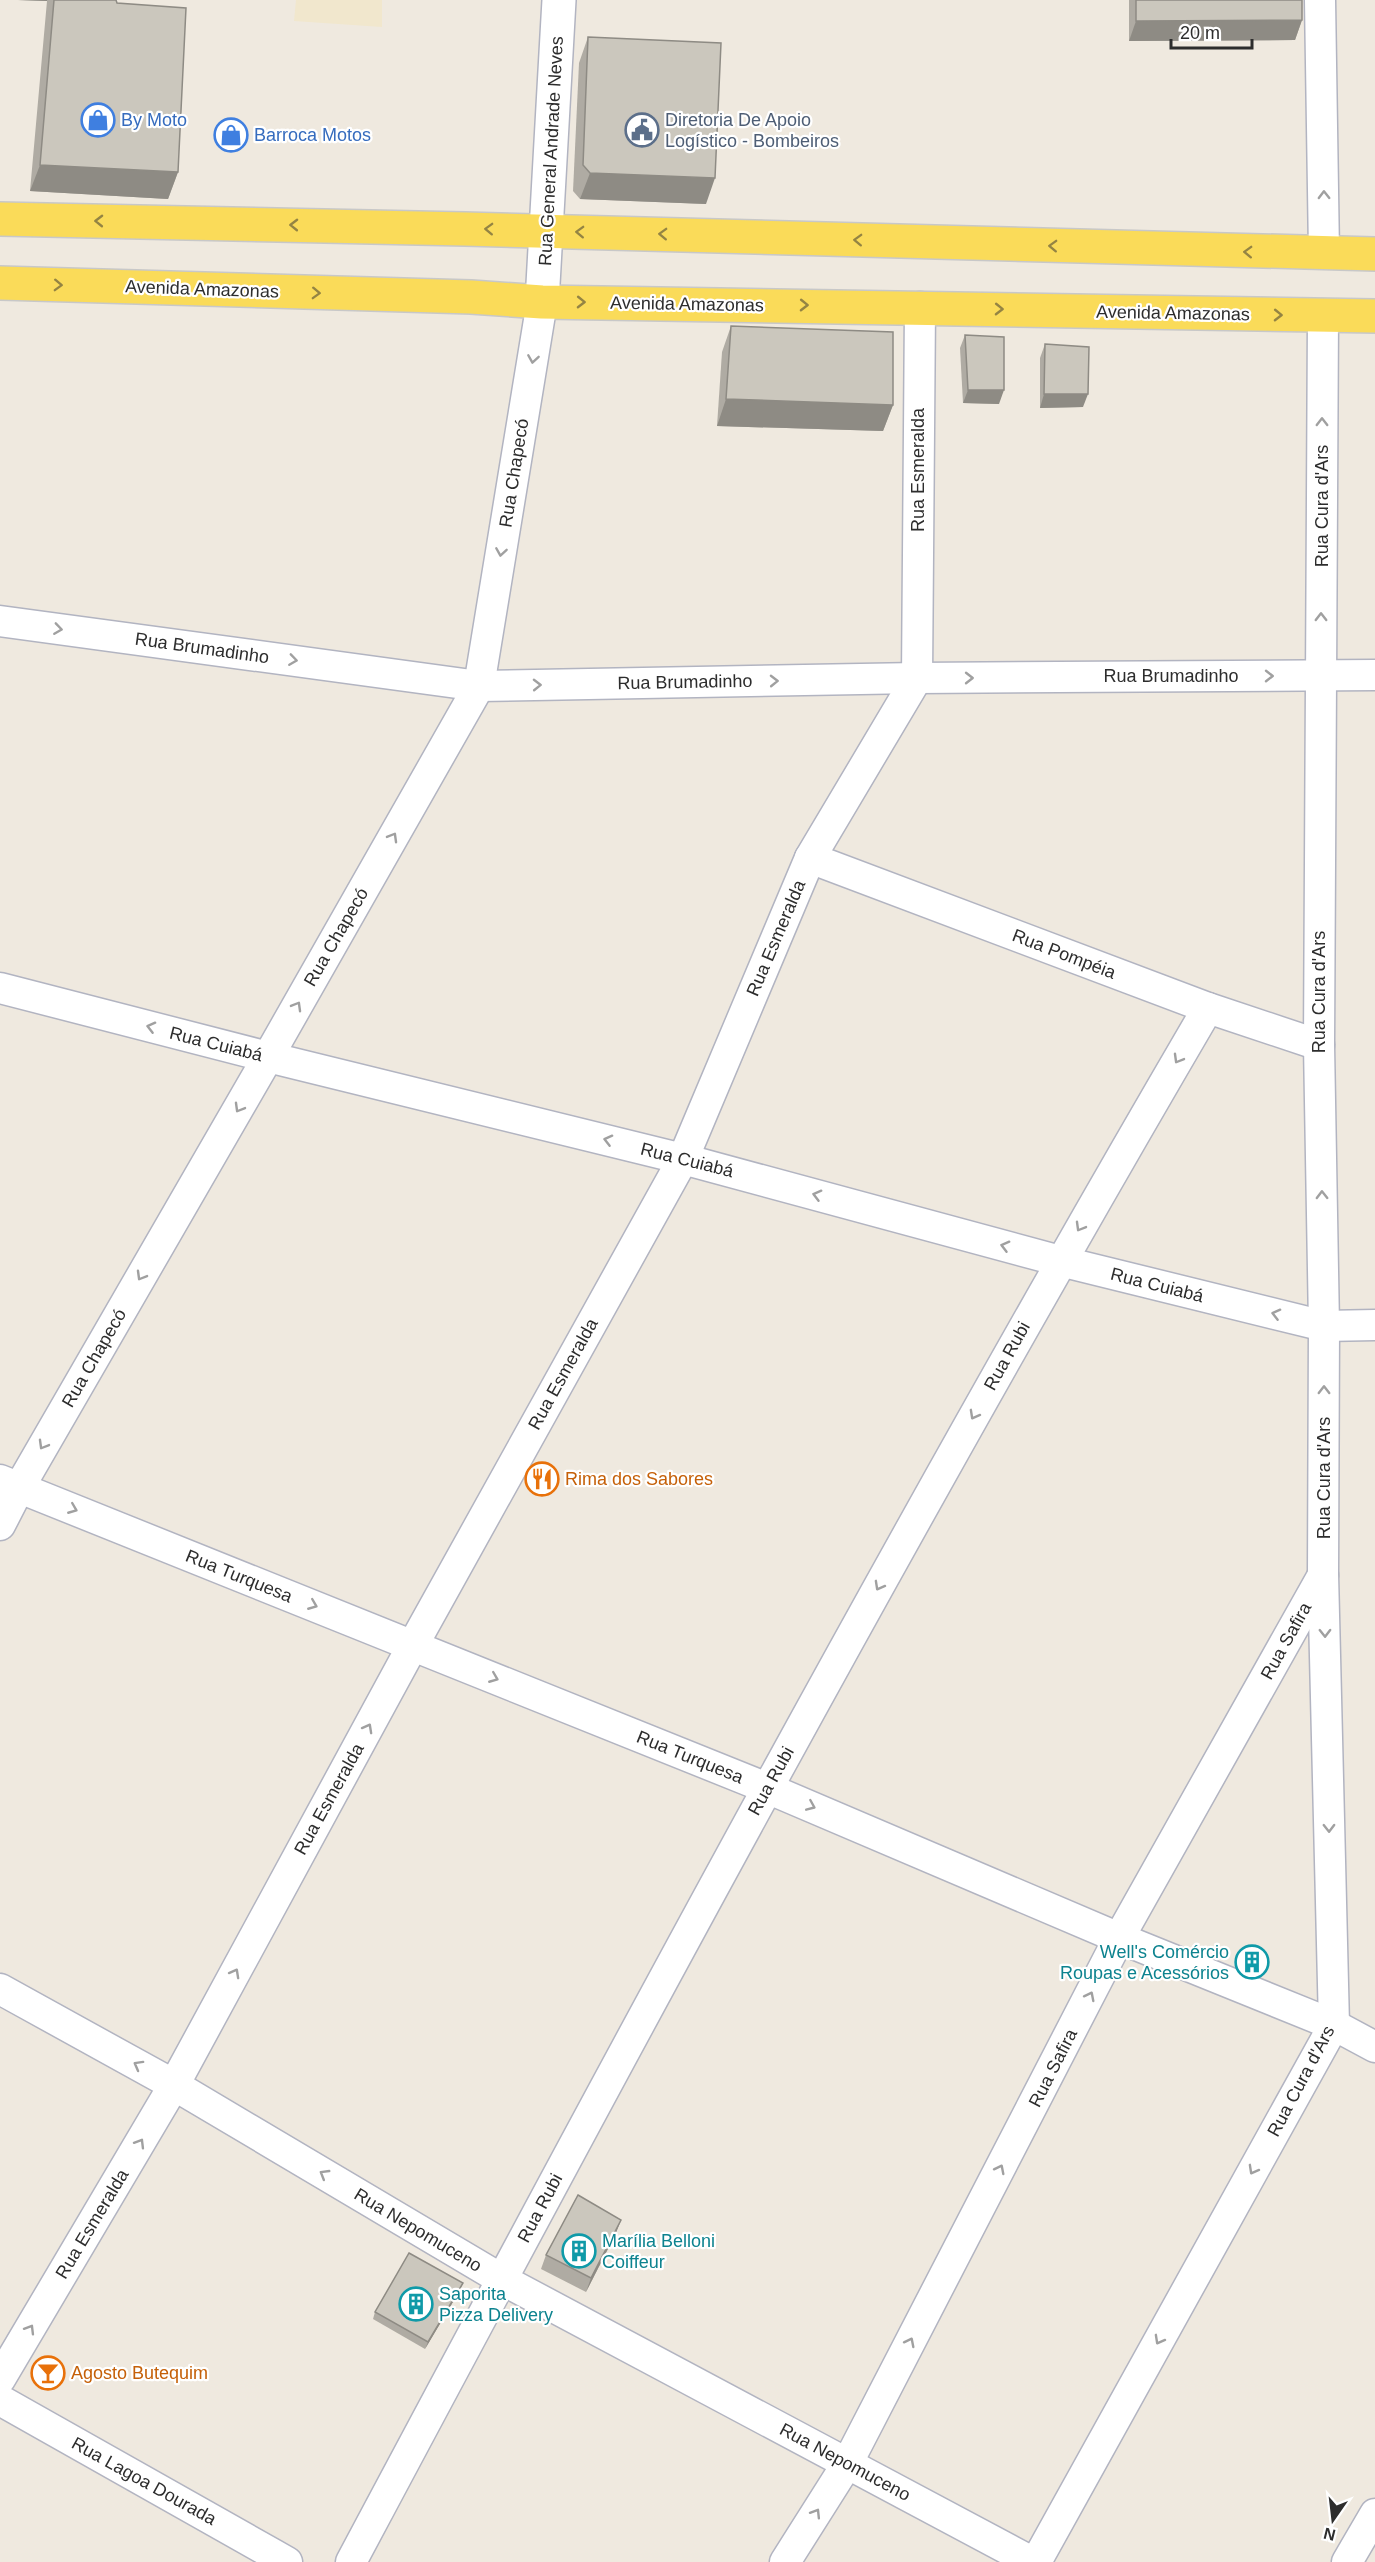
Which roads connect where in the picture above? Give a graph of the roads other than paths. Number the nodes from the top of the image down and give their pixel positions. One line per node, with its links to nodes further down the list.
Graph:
1 (560, 0): 4 (street, Rua General Andrade Neves)
2 (1320, 0): 5 (street, one-way to 2)
3 (0, 219): 4 (main road, one-way to 3)
4 (548, 231): 5 (main road, one-way to 4); 8 (street, Rua General Andrade Neves)
5 (1324, 253): 6 (main road)
6 (1375, 254)
7 (0, 283): 8 (main road, Avenida Amazonas, one-way to 8)
8 (542, 302): 9 (main road, Avenida Amazonas, one-way to 9); 16 (street, Rua Chapecó, one-way to 16)
9 (920, 307): 10 (main road, Avenida Amazonas, one-way to 10); 15 (street, Rua Esmeralda)
10 (1323, 316): 11 (main road, Avenida Amazonas); 13 (street, Rua Cura d'Ars, one-way to 10)
11 (1375, 316)
12 (0, 621): 16 (street, Rua Brumadinho, one-way to 16)
13 (1321, 675): 14 (street, Rua Brumadinho); 15 (street, Rua Brumadinho, one-way to 13); 20 (street, Rua Cura d'Ars)
14 (1375, 675)
15 (917, 678): 16 (street, Rua Brumadinho, one-way to 15); 17 (street, Rua Esmeralda)
16 (479, 686): 21 (street, Rua Chapecó, one-way to 16)
17 (810, 858): 19 (street, Rua Pompéia); 22 (street, Rua Esmeralda)
18 (0, 988): 21 (street, Rua Cuiabá, one-way to 18)
19 (1208, 1008): 20 (street, Rua Pompéia); 23 (street, Rua Rubi, one-way to 23)
20 (1318, 1045): 25 (street, Rua Cura d'Ars, one-way to 20)
21 (268, 1057): 22 (street, Rua Cuiabá, one-way to 21); 26 (street, Rua Chapecó, one-way to 26)
22 (683, 1159): 23 (street, Rua Cuiabá, one-way to 22); 29 (street, Rua Esmeralda)
23 (1060, 1261): 25 (street, Rua Cuiabá, one-way to 23); 30 (street, Rua Rubi, one-way to 30)
24 (1375, 1325): 25 (street, Rua Cuiabá)
25 (1324, 1326): 28 (street, Rua Cura d'Ars, one-way to 25)
26 (9, 1484): 27 (street, Rua Chapecó); 29 (street, Rua Turquesa, one-way to 29)
27 (0, 1526)
28 (1323, 1574): 31 (street, Rua Safira); 33 (street, Rua Cura d'Ars, one-way to 33)
29 (413, 1645): 30 (street, Rua Turquesa, one-way to 30); 35 (street, Rua Esmeralda, one-way to 29)
30 (767, 1788): 31 (street, Rua Turquesa, one-way to 31); 36 (street, Rua Rubi)
31 (1119, 1938): 33 (street, Rua Turquesa); 39 (street, Rua Safira, one-way to 31)
32 (0, 1989): 35 (street, Rua Nepomuceno, one-way to 32)
33 (1334, 2025): 34 (street, Rua Turquesa); 44 (street, Rua Cura d'Ars, one-way to 44)
34 (1375, 2047)
35 (174, 2085): 36 (street, Rua Nepomuceno, one-way to 35); 37 (street, Rua Esmeralda, one-way to 35)
36 (501, 2279): 39 (street, Rua Nepomuceno); 42 (street, Rua Rubi)
37 (0, 2379)
38 (0, 2400): 41 (street, Rua Lagoa Dourada)
39 (847, 2464): 43 (street, Rua Safira, one-way to 39); 44 (street, Rua Nepomuceno)
40 (1375, 2514): 45 (street)
41 (287, 2562)
42 (351, 2562)
43 (785, 2562)
44 (1034, 2562)
45 (1347, 2562)

